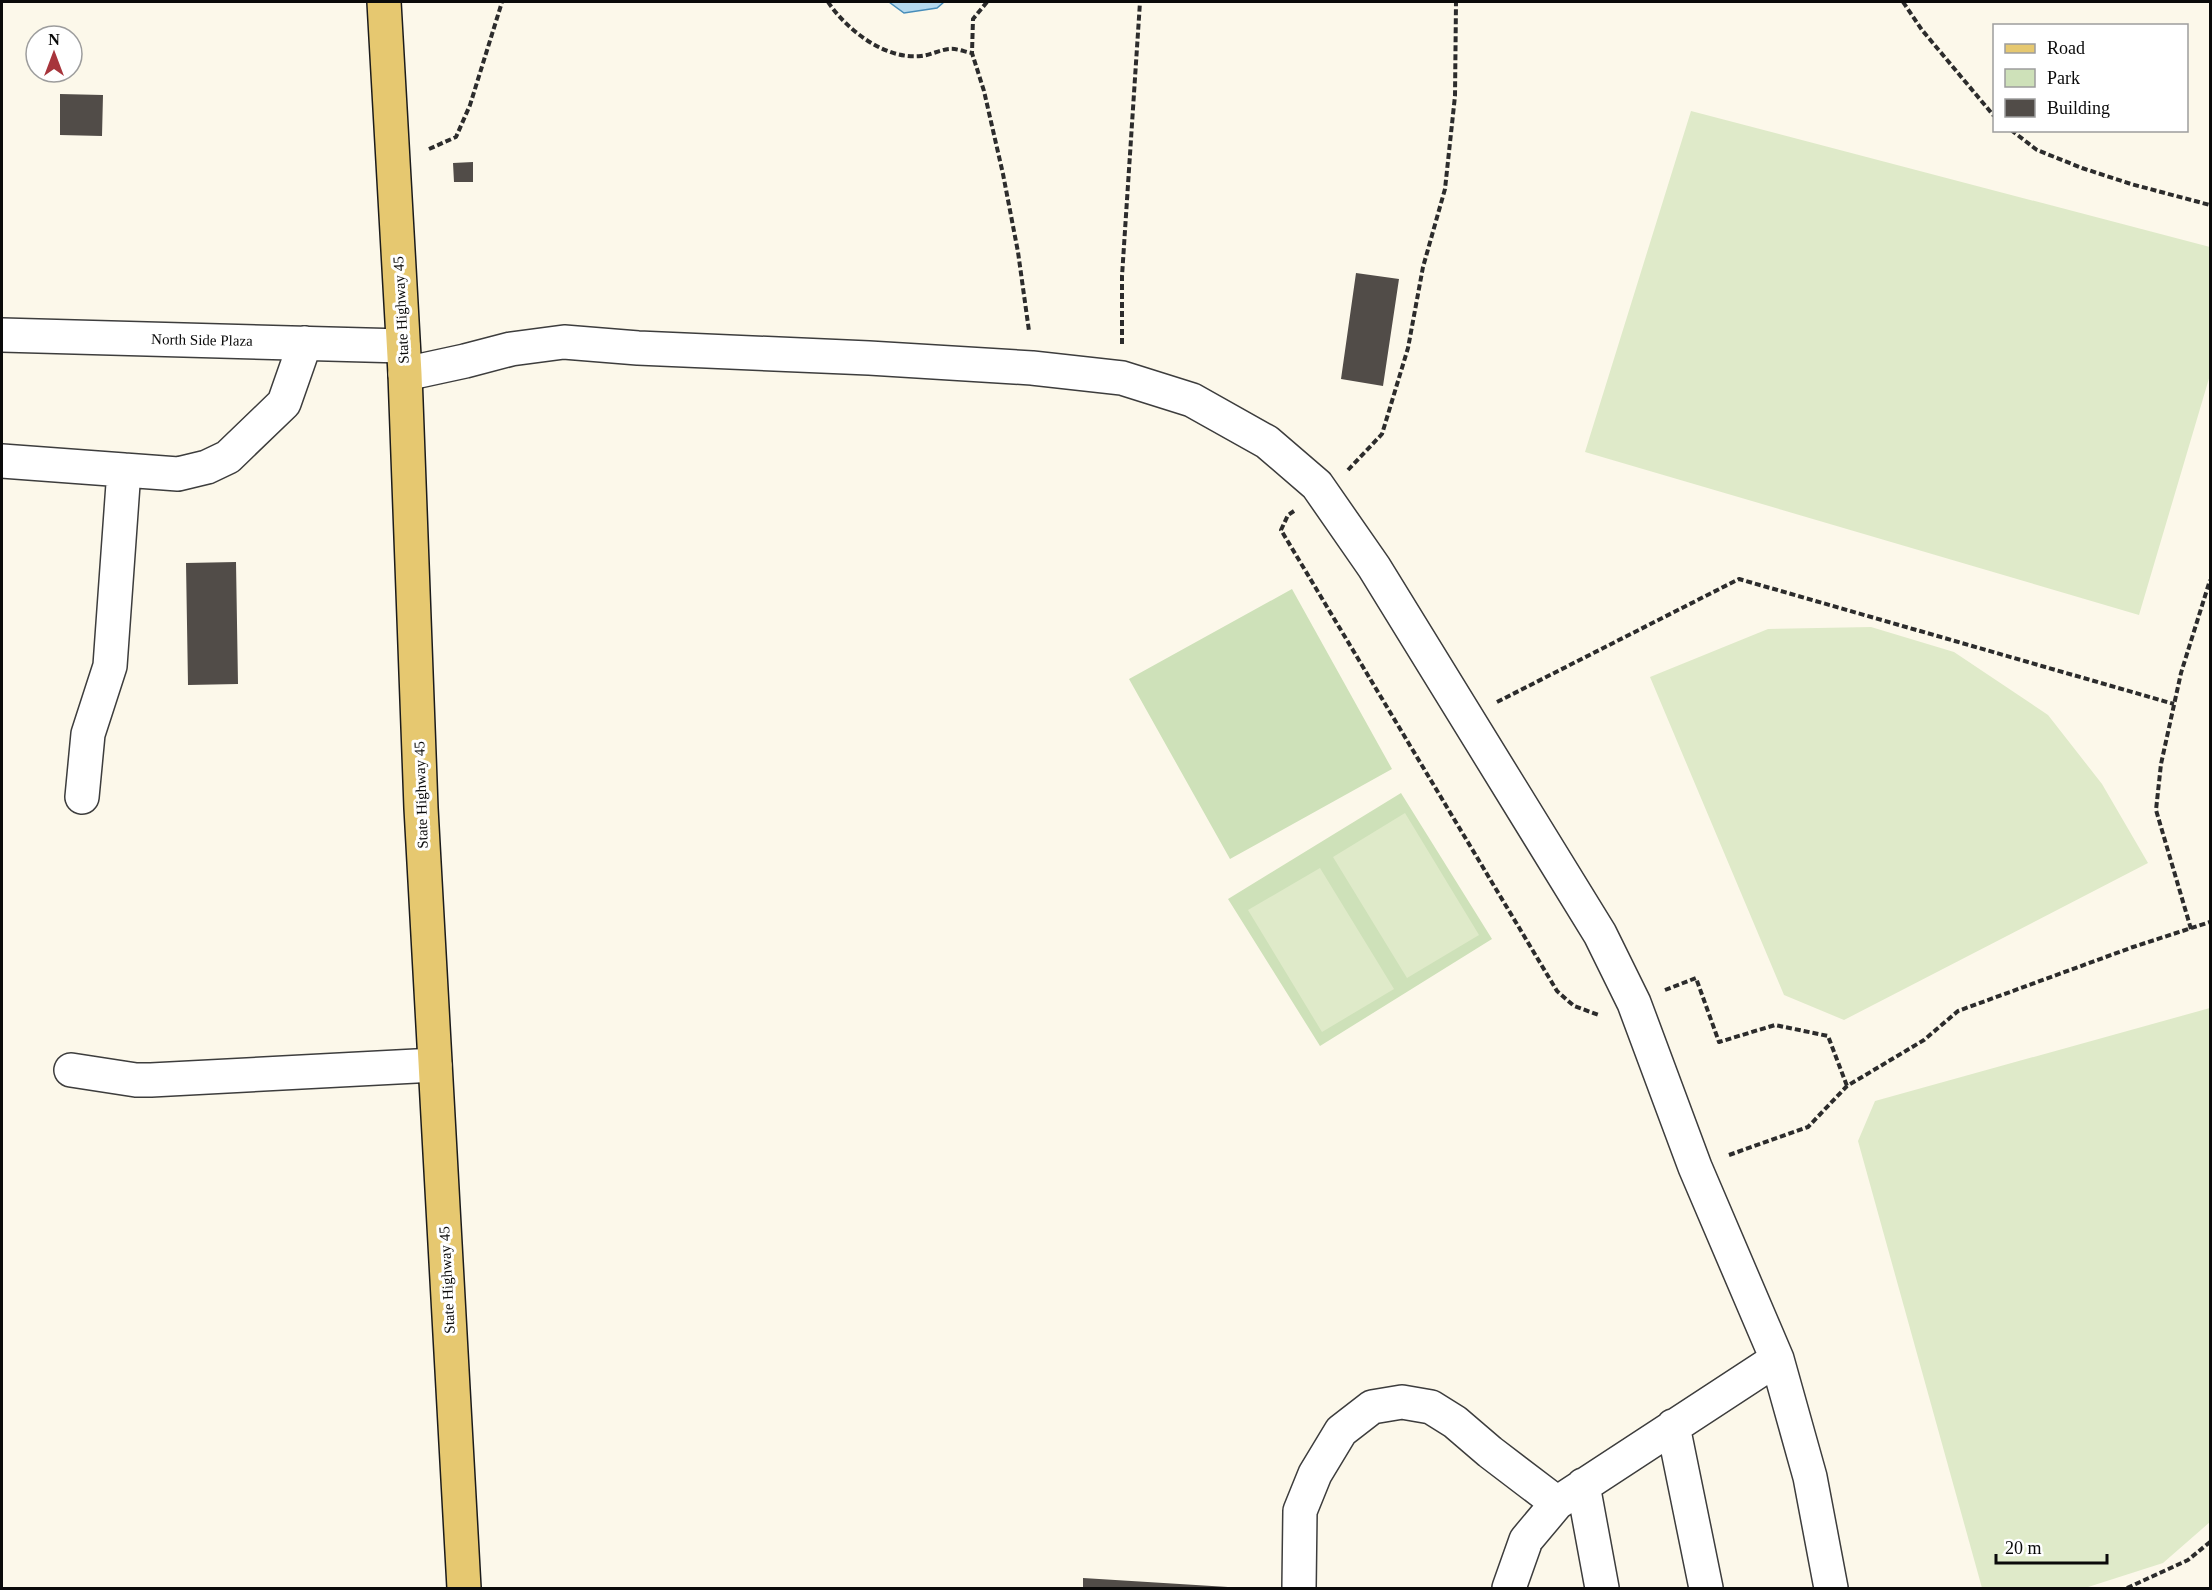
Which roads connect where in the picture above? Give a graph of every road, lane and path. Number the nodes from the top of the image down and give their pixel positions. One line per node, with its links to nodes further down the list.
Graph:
1 (384, 2): 11 (main road, State Highway 45)
2 (502, 2): 11 (path)
3 (828, 2): 8 (path)
4 (987, 2): 8 (path)
5 (1140, 2): 17 (path)
6 (1456, 2): 20 (path)
7 (1903, 2): 9 (path)
8 (972, 53): 16 (path)
9 (1993, 114)
10 (2014, 132): 12 (path)
11 (393, 163): 15 (main road, State Highway 45)
12 (2211, 205)
13 (2, 335): 14 (lane, North Side Plaza)
14 (304, 343): 15 (lane, North Side Plaza); 19 (lane)
15 (404, 360): 16 (lane, North Side Plaza); 28 (main road, State Highway 45)
16 (1032, 368): 17 (lane, North Side Plaza)
17 (1122, 378): 20 (lane, North Side Plaza)
18 (2, 461): 19 (lane)
19 (124, 470): 24 (lane)
20 (1323, 493): 23 (lane, North Side Plaza); 27 (path)
21 (2211, 580): 22 (path)
22 (2174, 704): 23 (path); 26 (path)
23 (1467, 718): 27 (lane, North Side Plaza)
24 (82, 797)
25 (2211, 922): 26 (path)
26 (2190, 929): 30 (path)
27 (1634, 1003): 30 (path); 31 (lane, North Side Plaza)
28 (435, 1065): 29 (lane); 37 (main road, State Highway 45)
29 (71, 1070)
30 (1847, 1086): 31 (path)
31 (1695, 1167): 32 (lane, North Side Plaza)
32 (1777, 1359): 33 (lane); 42 (lane, North Side Plaza)
33 (1673, 1426): 34 (lane); 41 (lane)
34 (1583, 1485): 35 (lane); 40 (lane)
35 (1557, 1503): 38 (lane); 39 (lane)
36 (2211, 1542): 43 (path)
37 (464, 1588)
38 (1299, 1588)
39 (1509, 1588)
40 (1602, 1588)
41 (1706, 1588)
42 (1832, 1588)
43 (2127, 1588)

